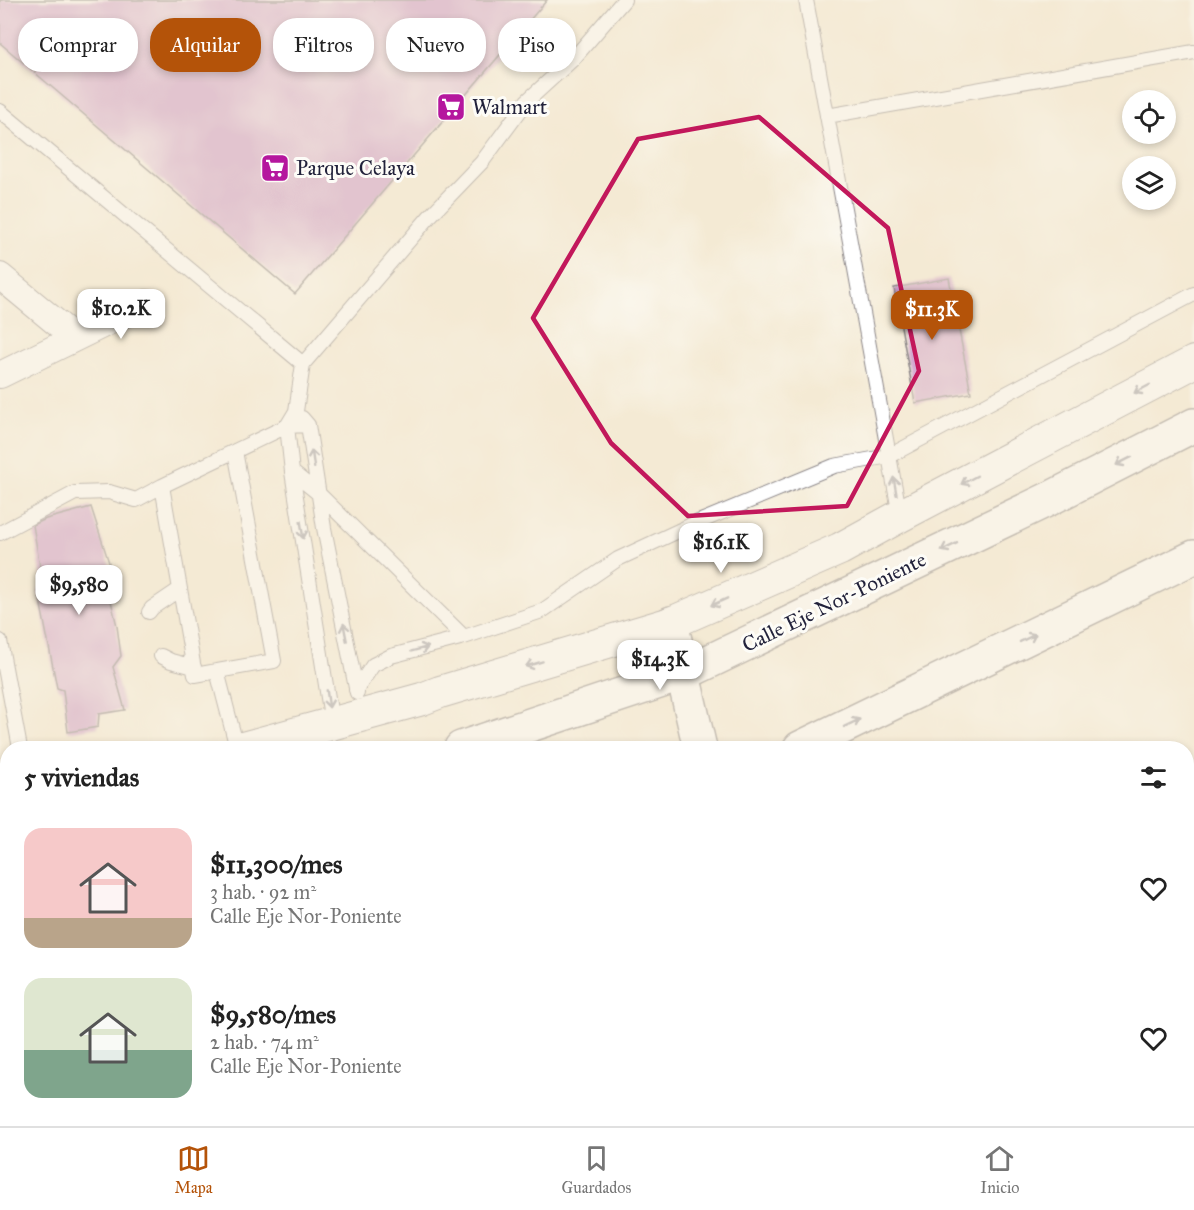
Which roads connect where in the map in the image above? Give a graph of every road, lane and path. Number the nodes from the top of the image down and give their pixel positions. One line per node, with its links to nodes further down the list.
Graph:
1 (624, 0): 11 (lane)
2 (806, 0): 5 (lane)
3 (1194, 52): 5 (lane)
4 (0, 111): 11 (lane)
5 (827, 116): 18 (lane)
6 (0, 276): 9 (street)
7 (1194, 294): 18 (lane)
8 (147, 303): 9 (street)
9 (75, 338): 12 (street)
10 (1194, 362): 22 (street, one-way to 22)
11 (303, 364): 13 (lane)
12 (0, 375)
13 (296, 411): 14 (lane); 16 (lane)
14 (308, 425): 16 (lane); 21 (lane, one-way to 14)
15 (1194, 425): 33 (main road, Calle Eje Nor-Poniente, one-way to 33)
16 (287, 426): 17 (lane); 19 (lane)
17 (235, 451): 20 (lane); 32 (lane)
18 (889, 456): 22 (lane, one-way to 18); 28 (lane)
19 (292, 472): 21 (lane); 35 (lane, one-way to 35)
20 (162, 486): 23 (lane); 25 (lane)
21 (318, 493): 28 (lane); 34 (lane, one-way to 21)
22 (900, 516): 27 (street, one-way to 27)
23 (0, 533)
24 (1194, 556): 41 (main road, one-way to 24)
25 (180, 589): 26 (lane); 31 (lane)
26 (149, 612)
27 (671, 623): 33 (main road); 34 (street, one-way to 34)
28 (464, 637): 34 (lane, one-way to 28)
29 (0, 641): 36 (lane)
30 (161, 656): 31 (lane)
31 (194, 668): 32 (lane)
32 (217, 671): 37 (lane)
33 (683, 674): 39 (main road, Calle Eje Nor-Poniente); 40 (main road)
34 (359, 702): 35 (street)
35 (332, 723): 38 (street)
36 (19, 741)
37 (235, 741)
38 (268, 741)
39 (482, 741)
40 (698, 741)
41 (814, 741)

